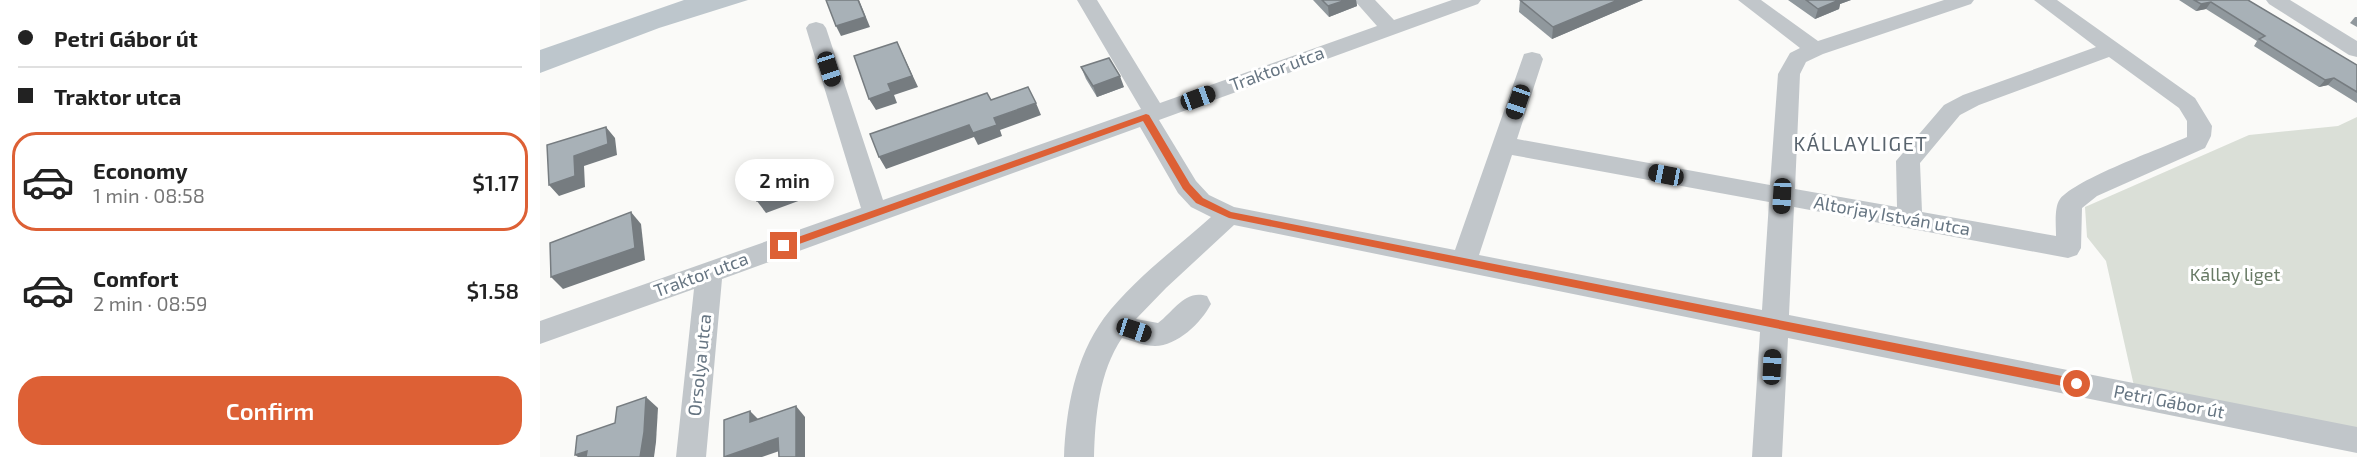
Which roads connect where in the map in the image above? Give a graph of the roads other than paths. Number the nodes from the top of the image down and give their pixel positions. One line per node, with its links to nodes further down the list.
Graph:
1 (1088, 0): 14 (street, Petri Gábor út)
2 (1364, 0): 9 (street)
3 (1472, 0): 9 (street, Traktor utca)
4 (1748, 0): 10 (street)
5 (1964, 0): 10 (street)
6 (2044, 0): 11 (street)
7 (2276, 0): 12 (street)
8 (816, 28): 17 (street)
9 (1391, 28): 14 (street, Traktor utca)
10 (1815, 49): 16 (street)
11 (2112, 49): 19 (street); 19 (street, Altorjay István utca)
12 (2357, 50)
13 (1533, 59): 15 (street)
14 (1150, 115): 17 (street, Traktor utca); 18 (street, Petri Gábor út)
15 (1504, 145): 16 (street, Altorjay István utca); 20 (street)
16 (1782, 196): 19 (street, Altorjay István utca); 24 (street)
17 (875, 213): 21 (street, Traktor utca)
18 (1229, 215): 20 (street, Petri Gábor út); 23 (street)
19 (1910, 220)
20 (1464, 262): 24 (street, Petri Gábor út)
21 (709, 272): 25 (street, Traktor utca); 27 (street, Orsolya utca)
22 (1197, 304): 23 (street)
23 (1116, 324): 28 (street)
24 (1774, 324): 26 (street, Petri Gábor út); 29 (street)
25 (540, 333)
26 (2357, 440)
27 (691, 457)
28 (1079, 457)
29 (1767, 457)

